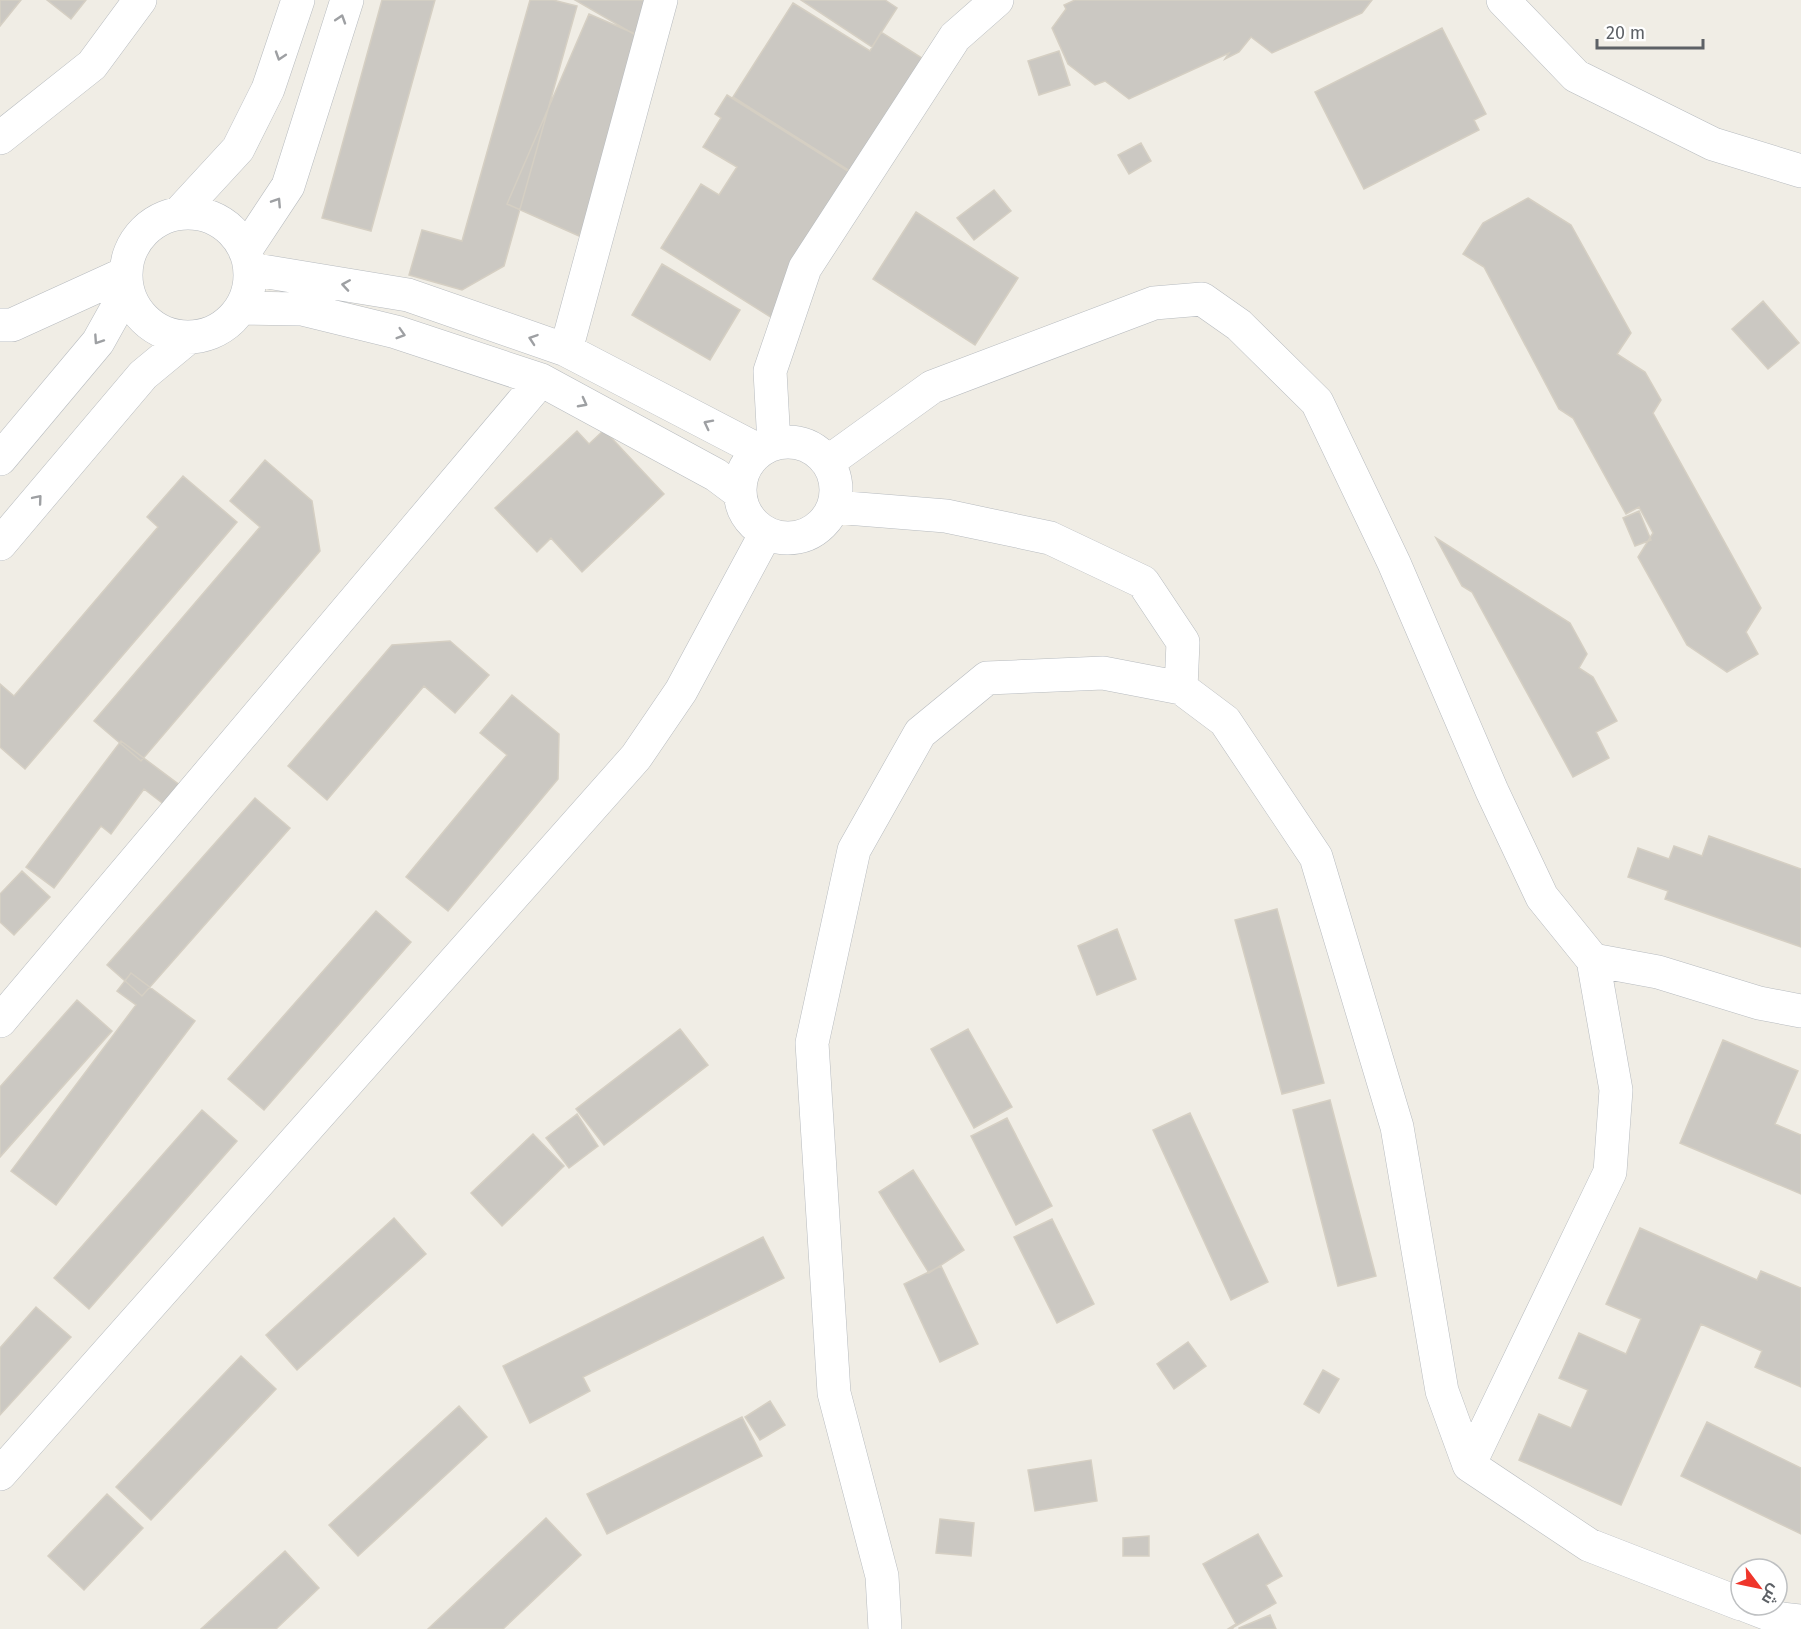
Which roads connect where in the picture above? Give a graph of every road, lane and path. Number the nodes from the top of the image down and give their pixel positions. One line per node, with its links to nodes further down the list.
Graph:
1 (140, 0): 7 (street)
2 (298, 0): 9 (street, one-way to 9)
3 (347, 0): 10 (street, one-way to 3)
4 (661, 0): 15 (street)
5 (997, 0): 17 (street)
6 (1503, 0): 8 (street)
7 (0, 138)
8 (1801, 171)
9 (179, 213): 10 (street); 11 (street)
10 (248, 260): 12 (street); 15 (street, one-way to 10)
11 (125, 282): 13 (street); 14 (street); 18 (street, one-way to 18)
12 (241, 308): 14 (street); 16 (street, one-way to 16)
13 (0, 325)
14 (189, 338): 23 (street, one-way to 14)
15 (566, 350): 17 (street, one-way to 15)
16 (542, 380): 20 (street, one-way to 20); 27 (street)
17 (767, 447): 19 (street); 20 (street)
18 (0, 459)
19 (828, 462): 21 (street); 25 (street)
20 (740, 493): 22 (street)
21 (834, 507): 22 (street); 24 (street)
22 (766, 533): 29 (street)
23 (0, 544)
24 (1181, 688): 28 (street); 33 (street)
25 (1593, 960): 26 (street); 28 (street)
26 (1801, 1011)
27 (0, 1021)
28 (1469, 1465): 30 (street)
29 (0, 1474)
30 (1729, 1599)
31 (1776, 1617): 32 (street)
32 (1801, 1621)
33 (885, 1629)

